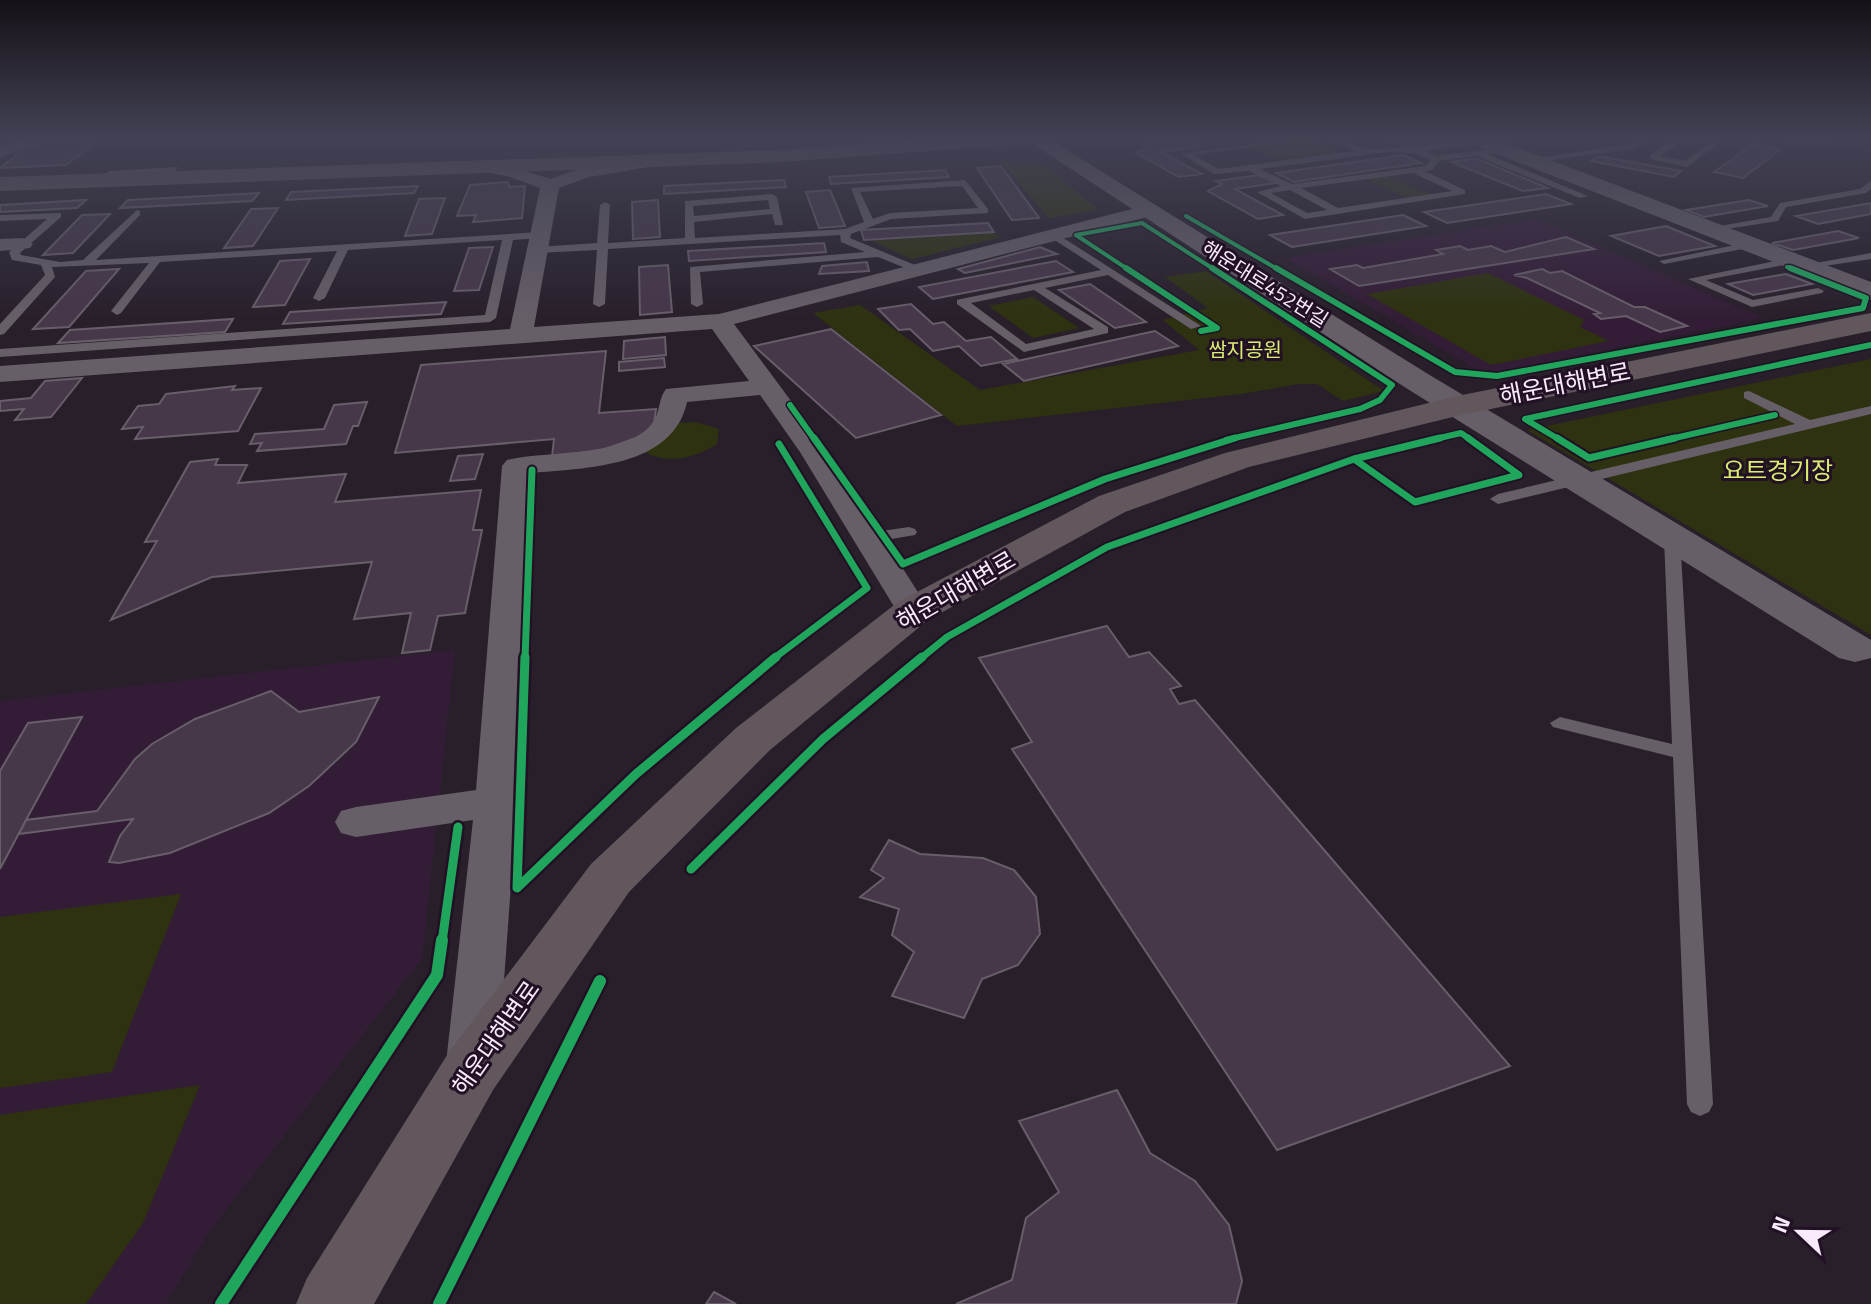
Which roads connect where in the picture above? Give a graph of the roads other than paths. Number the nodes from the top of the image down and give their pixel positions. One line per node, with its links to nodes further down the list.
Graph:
1 (547, 198): 28 (street)
2 (760, 198): 20 (lane)
3 (772, 198): 15 (lane)
4 (858, 198): 21 (lane)
5 (976, 198): 24 (lane)
6 (1127, 198): 16 (street, 해운대로452번길)
7 (1272, 198): 17 (lane)
8 (1312, 198): 17 (lane)
9 (1353, 198): 14 (lane)
10 (1424, 198): 14 (lane)
11 (1627, 198): 23 (street)
12 (1824, 198): 23 (lane)
13 (605, 205): 32 (lane)
14 (1370, 206): 17 (lane)
15 (776, 211): 20 (lane); 22 (lane)
16 (1148, 211): 25 (street); 58 (street, 해운대로452번길)
17 (1337, 211)
18 (137, 213): 39 (lane)
19 (0, 218): 29 (lane)
20 (689, 219): 27 (lane)
21 (869, 222)
22 (779, 223)
23 (1707, 229): 31 (street)
24 (846, 232): 27 (lane); 34 (lane)
25 (1054, 235): 41 (street); 42 (lane)
26 (508, 237): 28 (lane); 33 (lane); 54 (lane)
27 (690, 241): 32 (lane)
28 (538, 243): 32 (lane); 53 (street)
29 (23, 244): 30 (street); 38 (lane)
30 (0, 245)
31 (1749, 245): 37 (lane); 40 (street)
32 (603, 246): 47 (lane)
33 (344, 247): 36 (lane); 46 (lane)
34 (881, 254): 41 (lane); 49 (lane)
35 (1871, 256): 40 (lane)
36 (157, 259): 39 (lane); 48 (lane)
37 (1664, 261)
38 (45, 263): 39 (lane); 52 (lane)
39 (86, 263)
40 (1797, 264): 44 (lane); 45 (street)
41 (918, 270): 49 (street)
42 (1111, 271): 43 (lane); 51 (lane)
43 (1036, 287): 43 (lane)
44 (1818, 291)
45 (1871, 292)
46 (319, 298)
47 (599, 304)
48 (117, 311)
49 (708, 312): 53 (street); 56 (street)
50 (1871, 322): 58 (main road, 해운대해변로)
51 (1195, 326)
52 (0, 331)
53 (520, 337): 55 (street)
54 (0, 353)
55 (0, 374)
56 (766, 387): 65 (street); 70 (street)
57 (1749, 395): 60 (lane)
58 (1457, 406): 61 (street, 해운대로452번길); 66 (main road, 해운대해변로)
59 (1871, 410): 60 (lane)
60 (1808, 425): 61 (lane)
61 (1579, 480): 62 (lane); 64 (street, 해운대로452번길)
62 (1498, 499)
63 (909, 532): 65 (lane)
64 (1672, 537): 67 (street, 해운대로452번길); 69 (lane)
65 (868, 538): 66 (street)
66 (913, 611): 72 (main road, 해운대해변로)
67 (1855, 649)
68 (1560, 723): 69 (lane)
69 (1683, 753): 73 (lane)
70 (496, 802): 71 (street); 72 (street)
71 (356, 822)
72 (471, 1071): 74 (main road, 해운대해변로)
73 (1700, 1104)
74 (333, 1304)

